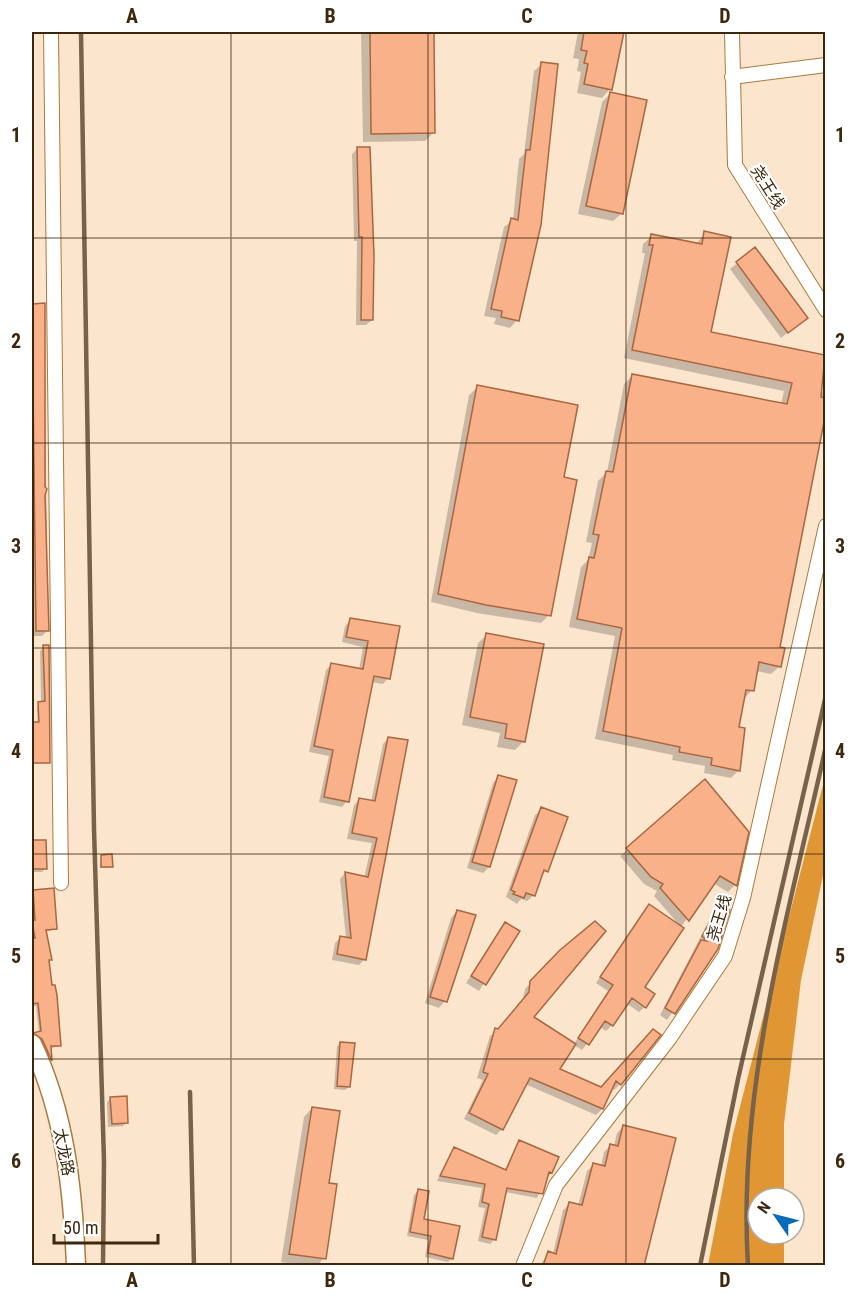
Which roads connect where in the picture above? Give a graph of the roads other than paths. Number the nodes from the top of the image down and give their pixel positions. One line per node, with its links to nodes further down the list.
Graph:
1 (51, 32): 7 (street)
2 (732, 32): 4 (street, 尧王线)
3 (825, 65): 4 (street)
4 (732, 77): 5 (street, 尧王线)
5 (825, 310)
6 (825, 526): 10 (street, 尧王线)
7 (61, 883)
8 (32, 1044): 9 (street, 太龙路)
9 (76, 1266)
10 (523, 1266)

